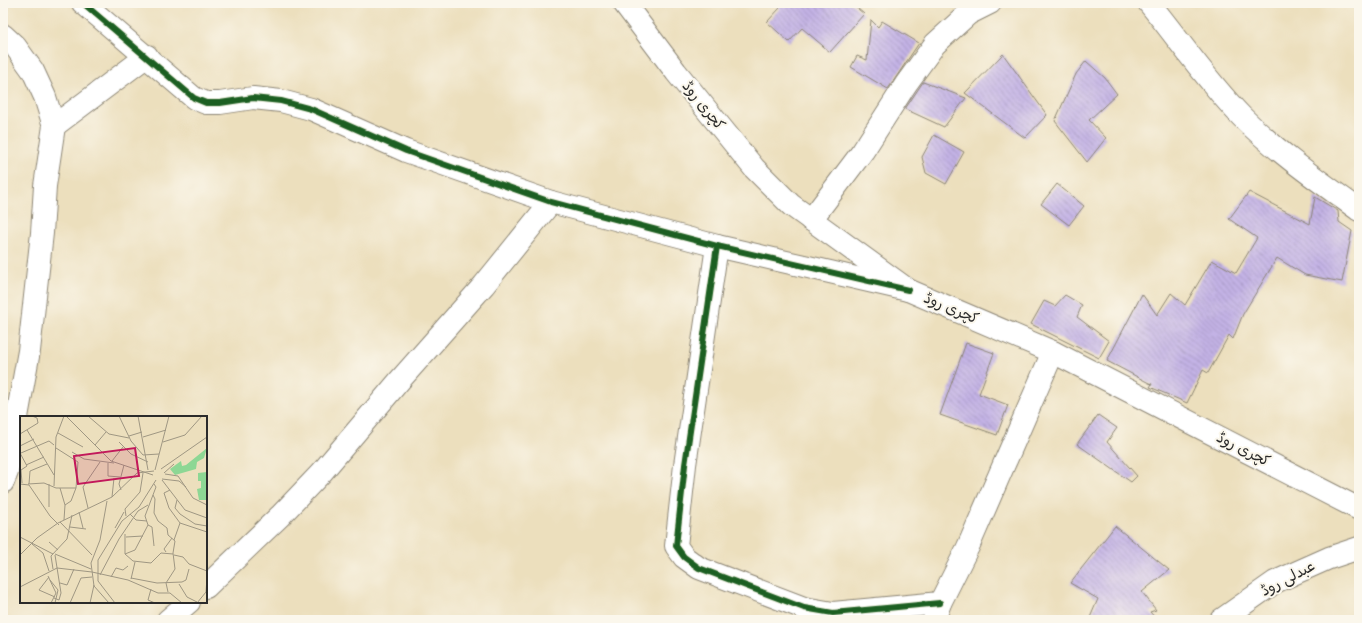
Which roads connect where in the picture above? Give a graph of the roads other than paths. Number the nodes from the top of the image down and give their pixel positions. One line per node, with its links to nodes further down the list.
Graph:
1 (83, 3): 6 (street)
2 (624, 3): 10 (street, کچری روڈ)
3 (990, 3): 10 (street)
4 (1149, 3): 9 (street)
5 (3, 35): 7 (street)
6 (146, 56): 7 (street); 8 (street)
7 (54, 126): 14 (street)
8 (551, 202): 11 (street); 17 (street)
9 (1359, 210)
10 (811, 220): 12 (street, کچری روڈ)
11 (718, 246): 12 (street); 20 (street)
12 (908, 290): 13 (street, کچری روڈ)
13 (1053, 352): 15 (street, کچری روڈ); 19 (street)
14 (3, 482)
15 (1359, 509)
16 (1359, 548): 22 (street, عبدلی روڈ)
17 (207, 586)
18 (188, 603): 21 (street)
19 (937, 612): 20 (street)
20 (803, 614)
21 (168, 620)
22 (1221, 620)

